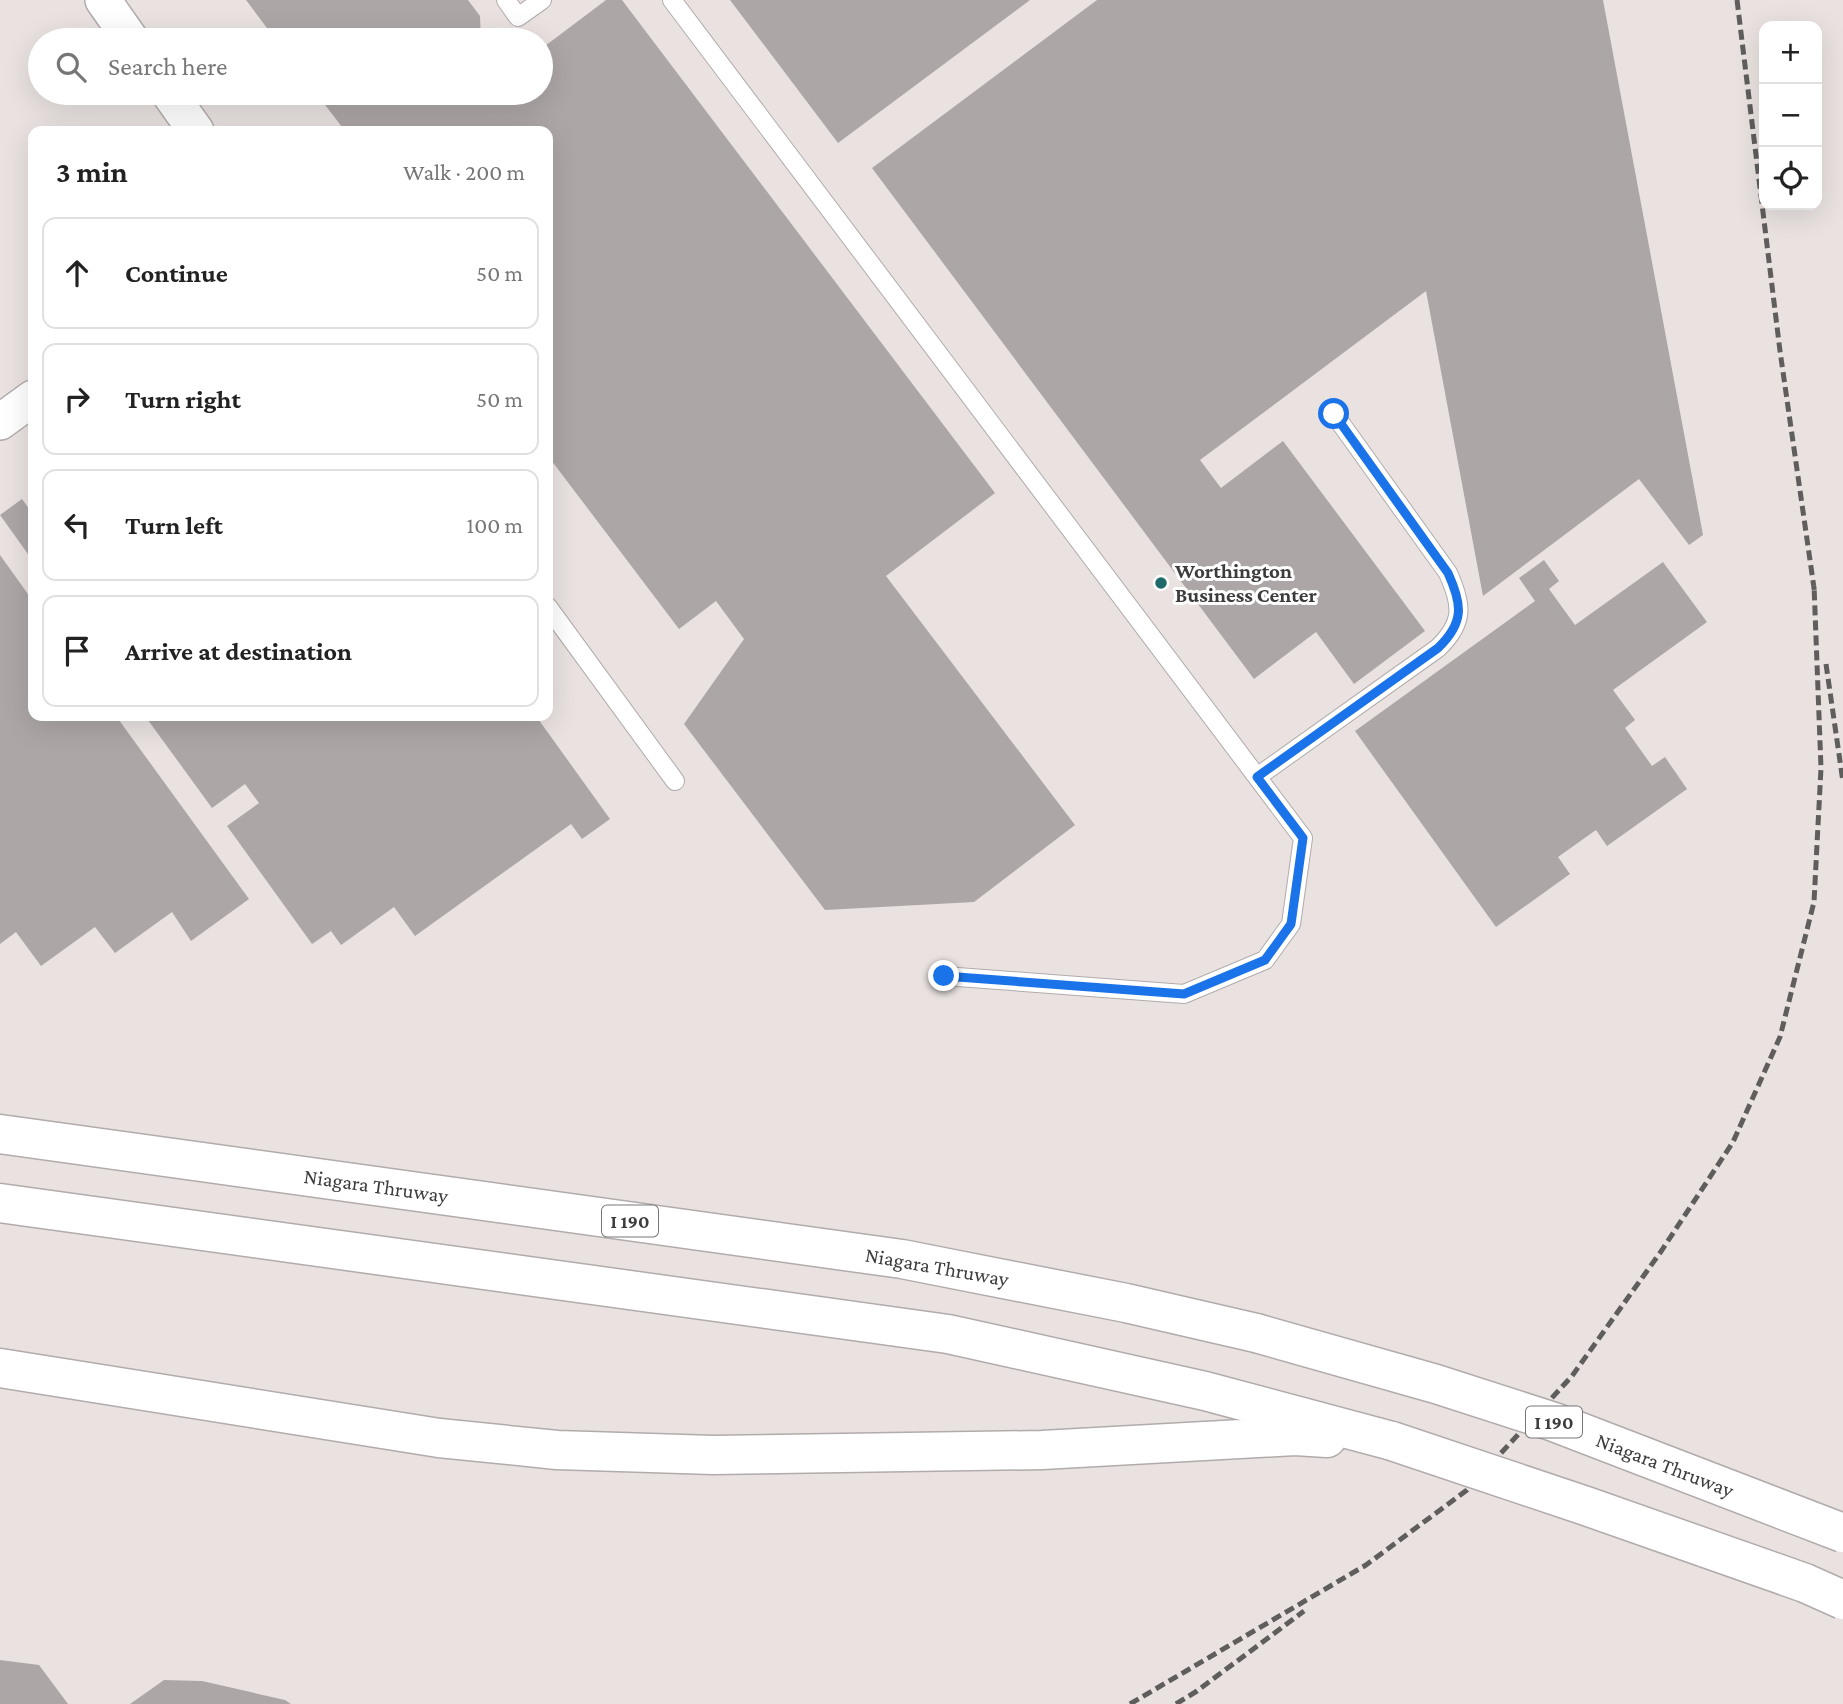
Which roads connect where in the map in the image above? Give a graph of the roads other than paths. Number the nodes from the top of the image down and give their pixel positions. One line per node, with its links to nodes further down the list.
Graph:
1 (103, 0): 5 (street)
2 (506, 0): 3 (lane)
3 (542, 0)
4 (672, 0): 12 (lane)
5 (123, 28)
6 (178, 105): 7 (street)
7 (192, 126)
8 (28, 402): 10 (street)
9 (1334, 414): 12 (lane)
10 (0, 422)
11 (553, 614): 13 (lane)
12 (1257, 777): 14 (lane)
13 (675, 781)
14 (944, 976)
15 (0, 1134): 19 (highway, Niagara Thruway / I 190, bridge)
16 (0, 1203): 18 (highway)
17 (0, 1368): 18 (highway)
18 (1392, 1441): 20 (highway, bridge)
19 (1843, 1533)
20 (1843, 1600)

